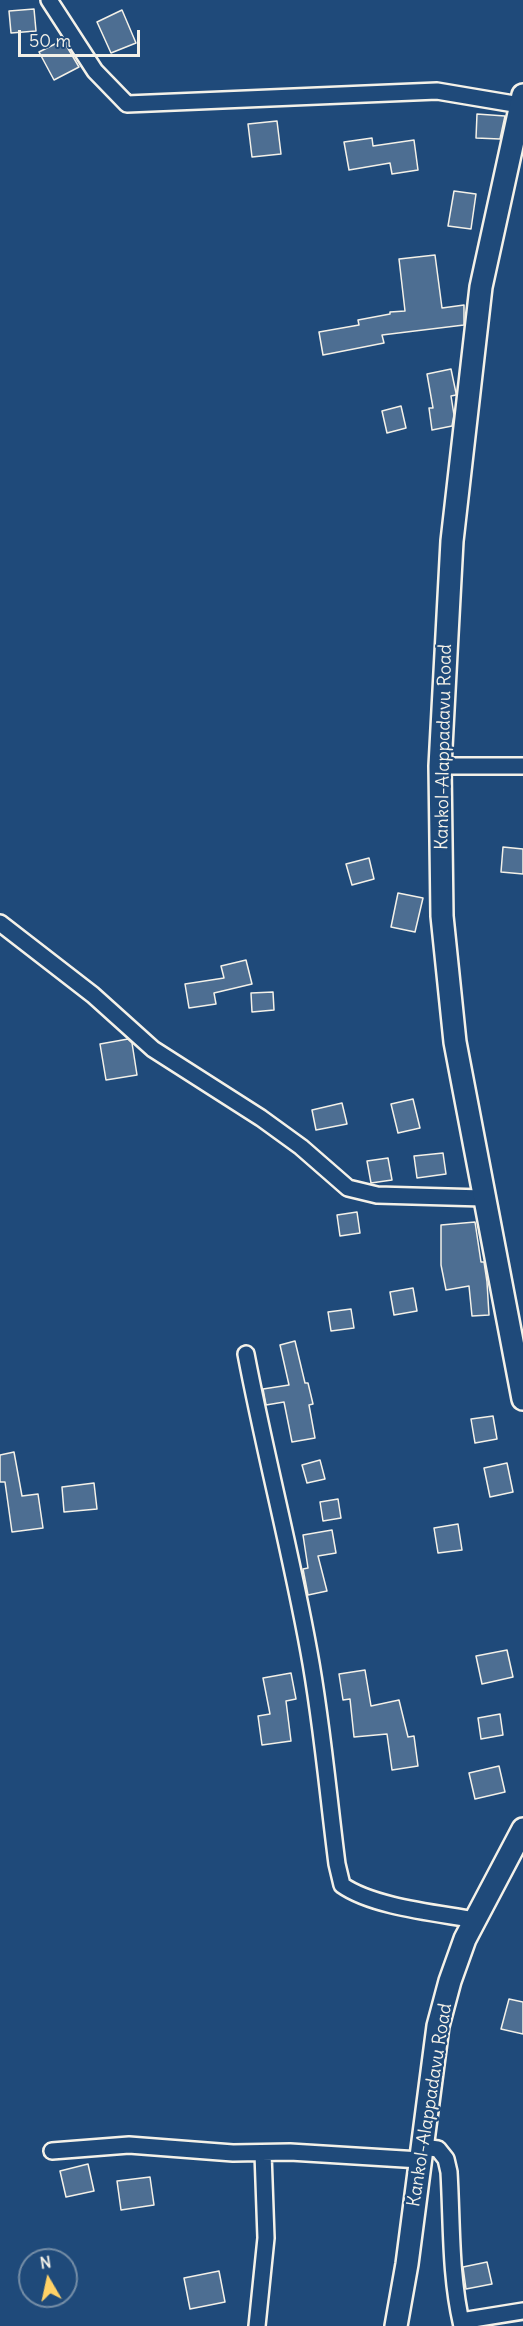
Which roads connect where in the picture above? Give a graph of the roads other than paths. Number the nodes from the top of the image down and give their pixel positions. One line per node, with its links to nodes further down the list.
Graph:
1 (49, 0): 2 (street)
2 (522, 100): 3 (main road, Kankol-Alappadavu Road)
3 (440, 766): 4 (street); 6 (main road, Kankol-Alappadavu Road)
4 (523, 766)
5 (0, 923): 6 (street)
6 (483, 1198): 8 (main road, Kankol-Alappadavu Road)
7 (246, 1354): 10 (street)
8 (523, 1399)
9 (523, 1829): 10 (main road, Kankol-Alappadavu Road)
10 (475, 1920): 13 (main road, Kankol-Alappadavu Road)
11 (52, 2151): 12 (street)
12 (263, 2153): 13 (street); 16 (street)
13 (421, 2153): 15 (street); 17 (main road, Kankol-Alappadavu Road)
14 (523, 2311): 15 (street)
15 (462, 2324)
16 (257, 2326)
17 (396, 2326)

